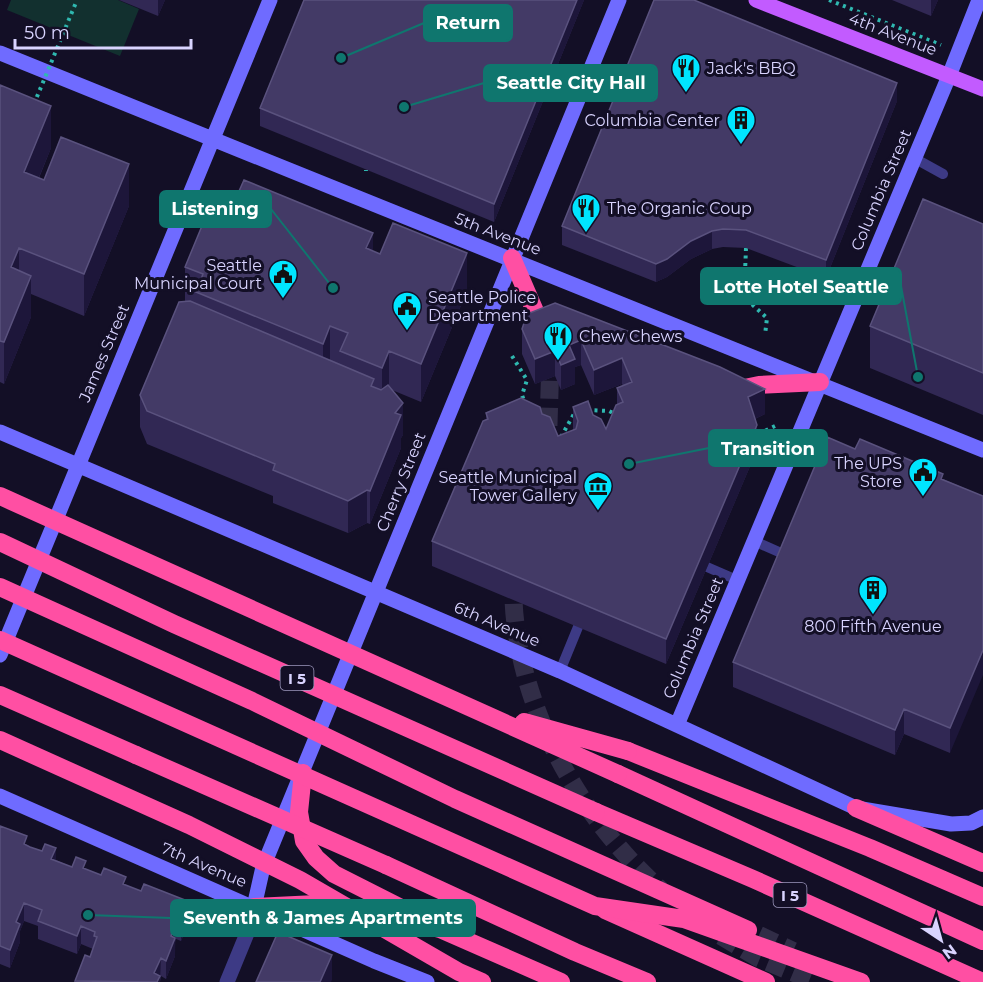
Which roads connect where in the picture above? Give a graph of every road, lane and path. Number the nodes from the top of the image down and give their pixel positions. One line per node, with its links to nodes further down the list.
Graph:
1 (77, 0): 11 (path, bridge)
2 (270, 0): 12 (main road, James Street)
3 (618, 0): 16 (main road, Cherry Street)
4 (829, 0): 7 (path)
5 (979, 0): 7 (main road, Columbia Street)
6 (765, 2): 9 (main road, 4th Avenue)
7 (958, 52): 9 (main road, Columbia Street)
8 (0, 53): 12 (main road, 5th Avenue)
9 (949, 75): 10 (main road, 4th Avenue); 13 (main road, Columbia Street)
10 (983, 89)
11 (29, 114)
12 (212, 140): 16 (main road, 5th Avenue); 33 (main road, James Street)
13 (914, 158): 14 (lane); 20 (main road, Columbia Street)
14 (943, 174)
15 (746, 248): 18 (path)
16 (512, 258): 17 (highway); 20 (main road, 5th Avenue); 41 (main road, Cherry Street)
17 (544, 332)
18 (765, 335)
19 (513, 356): 22 (path)
20 (820, 382): 21 (highway); 32 (main road, 5th Avenue); 35 (main road, Columbia Street)
21 (720, 392)
22 (522, 395): 23 (path); 24 (path)
23 (517, 403)
24 (528, 414)
25 (620, 416): 29 (path)
26 (775, 426): 30 (path)
27 (0, 432): 33 (main road, 6th Avenue)
28 (554, 435): 29 (path)
29 (561, 438): 31 (path)
30 (746, 440)
31 (570, 442)
32 (983, 450)
33 (77, 465): 41 (main road, 6th Avenue); 44 (main road, James Street)
34 (0, 496): 47 (highway, I 5, bridge)
35 (754, 541): 37 (lane); 39 (main road, Columbia Street)
36 (0, 542): 68 (highway, I 5, bridge)
37 (788, 556)
38 (707, 567): 39 (lane)
39 (737, 580): 48 (main road, Columbia Street)
40 (0, 587): 59 (highway, bridge)
41 (376, 592): 45 (main road, 6th Avenue); 50 (main road, Cherry Street)
42 (578, 627): 45 (lane)
43 (0, 640): 57 (highway, bridge)
44 (0, 655)
45 (560, 671): 48 (main road, 6th Avenue)
46 (0, 695): 65 (highway, bridge)
47 (465, 705): 55 (highway, bridge); 60 (highway, I 5, bridge)
48 (677, 725): 52 (main road, 6th Avenue)
49 (0, 740): 63 (highway, bridge)
50 (303, 773): 56 (main road, Cherry Street); 58 (highway)
51 (0, 796): 56 (main road, 7th Avenue)
52 (856, 808): 53 (main road, 6th Avenue); 54 (highway)
53 (983, 818)
54 (983, 863)
55 (983, 897)
56 (254, 906): 58 (highway); 61 (street, Cherry Street); 62 (main road, 7th Avenue)
57 (595, 906): 66 (highway, bridge); 67 (highway, bridge)
58 (440, 929): 64 (highway)
59 (759, 935)
60 (983, 941)
61 (227, 982)
62 (427, 982)
63 (483, 982)
64 (561, 982)
65 (647, 982)
66 (766, 982)
67 (861, 982)
68 (983, 982)

